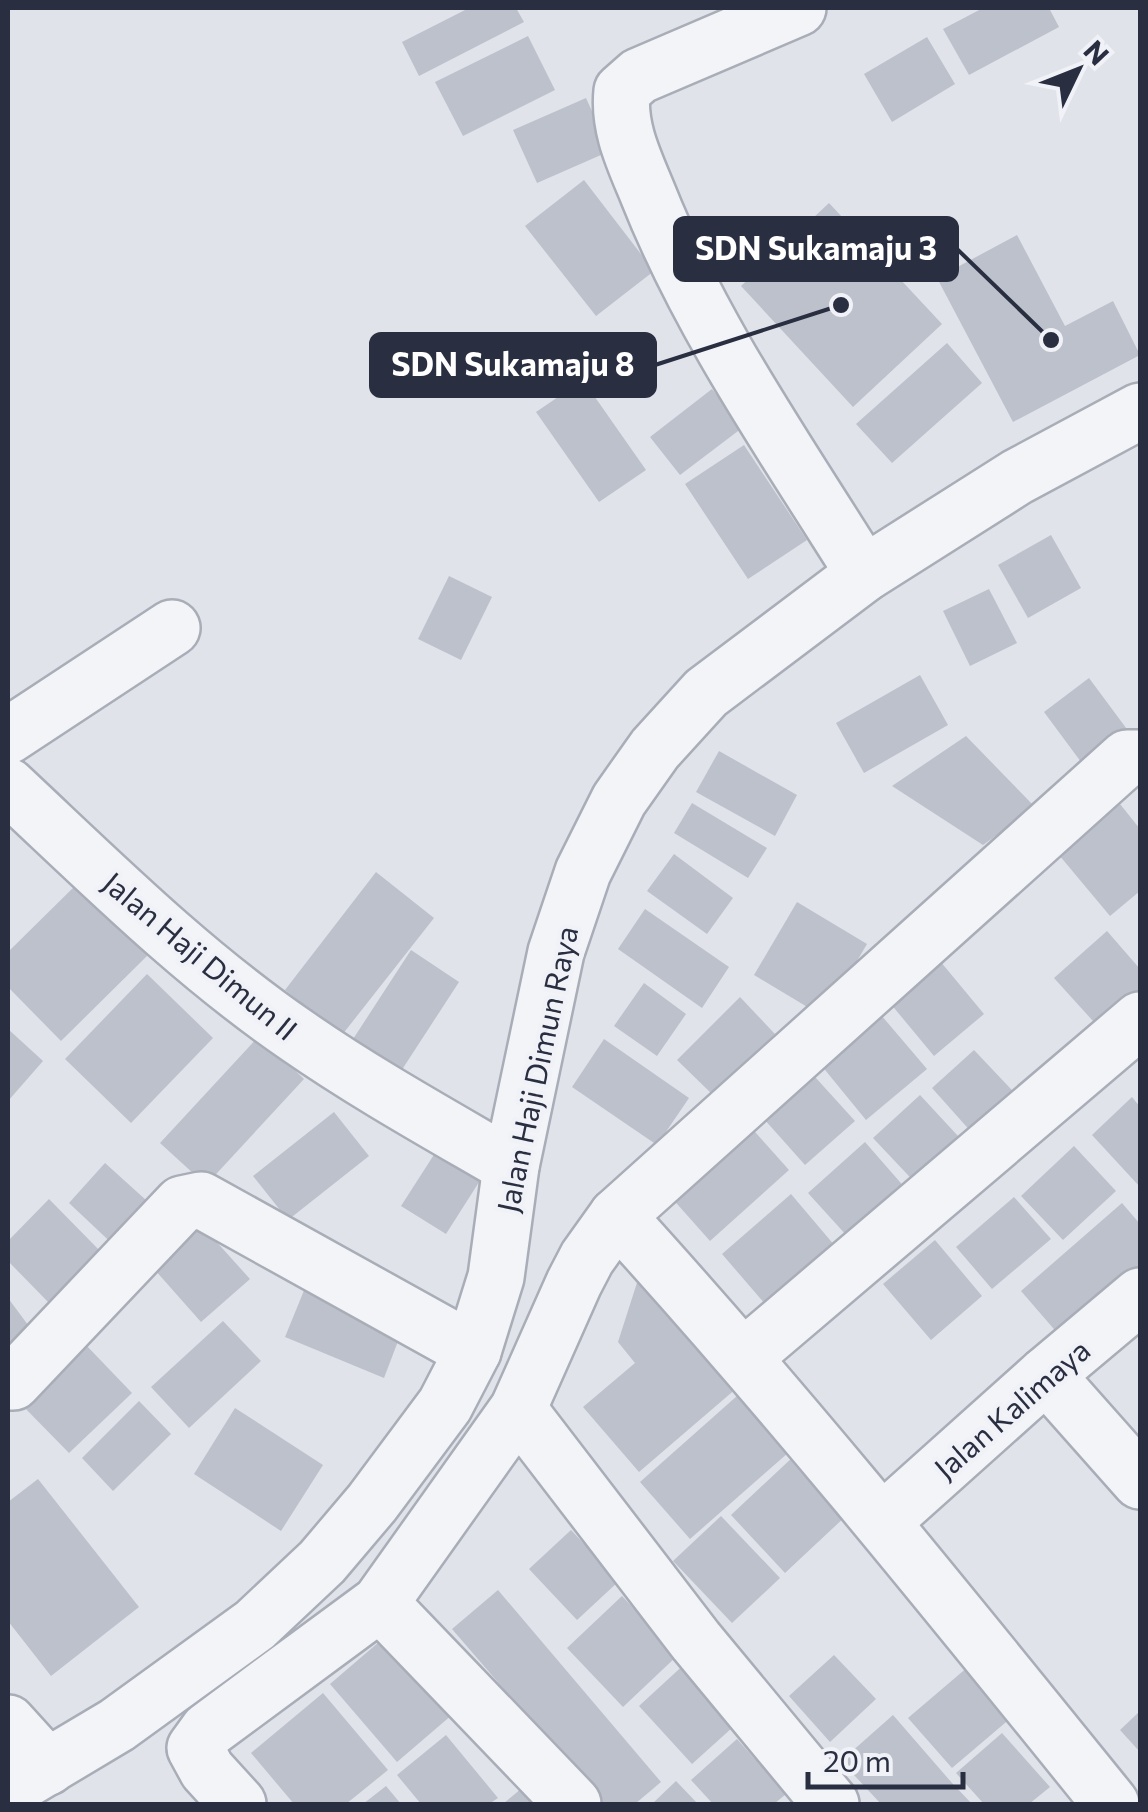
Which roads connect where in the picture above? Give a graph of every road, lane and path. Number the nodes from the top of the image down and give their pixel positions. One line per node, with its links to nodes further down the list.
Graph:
1 (798, 8): 3 (street)
2 (1140, 411): 3 (street, Jalan Haji Dimun Raya)
3 (864, 574): 9 (street, Jalan Haji Dimun Raya)
4 (172, 628): 5 (street)
5 (8, 736)
6 (1140, 758): 10 (street)
7 (8, 786): 9 (street, Jalan Haji Dimun II)
8 (1140, 1020): 13 (street)
9 (511, 1166): 12 (street, Jalan Haji Dimun Raya)
10 (617, 1216): 13 (street); 16 (street)
11 (1140, 1296): 14 (street, Jalan Kalimaya)
12 (472, 1351): 15 (street); 21 (street, Jalan Haji Dimun Raya)
13 (744, 1356): 18 (street)
14 (1046, 1375): 17 (street); 18 (street, Jalan Kalimaya)
15 (8, 1382)
16 (518, 1409): 19 (street); 24 (street)
17 (1140, 1480)
18 (883, 1521): 25 (street)
19 (380, 1602): 22 (street); 23 (street)
20 (8, 1723): 21 (street)
21 (28, 1778)
22 (238, 1804)
23 (573, 1804)
24 (831, 1804)
25 (1111, 1804)

